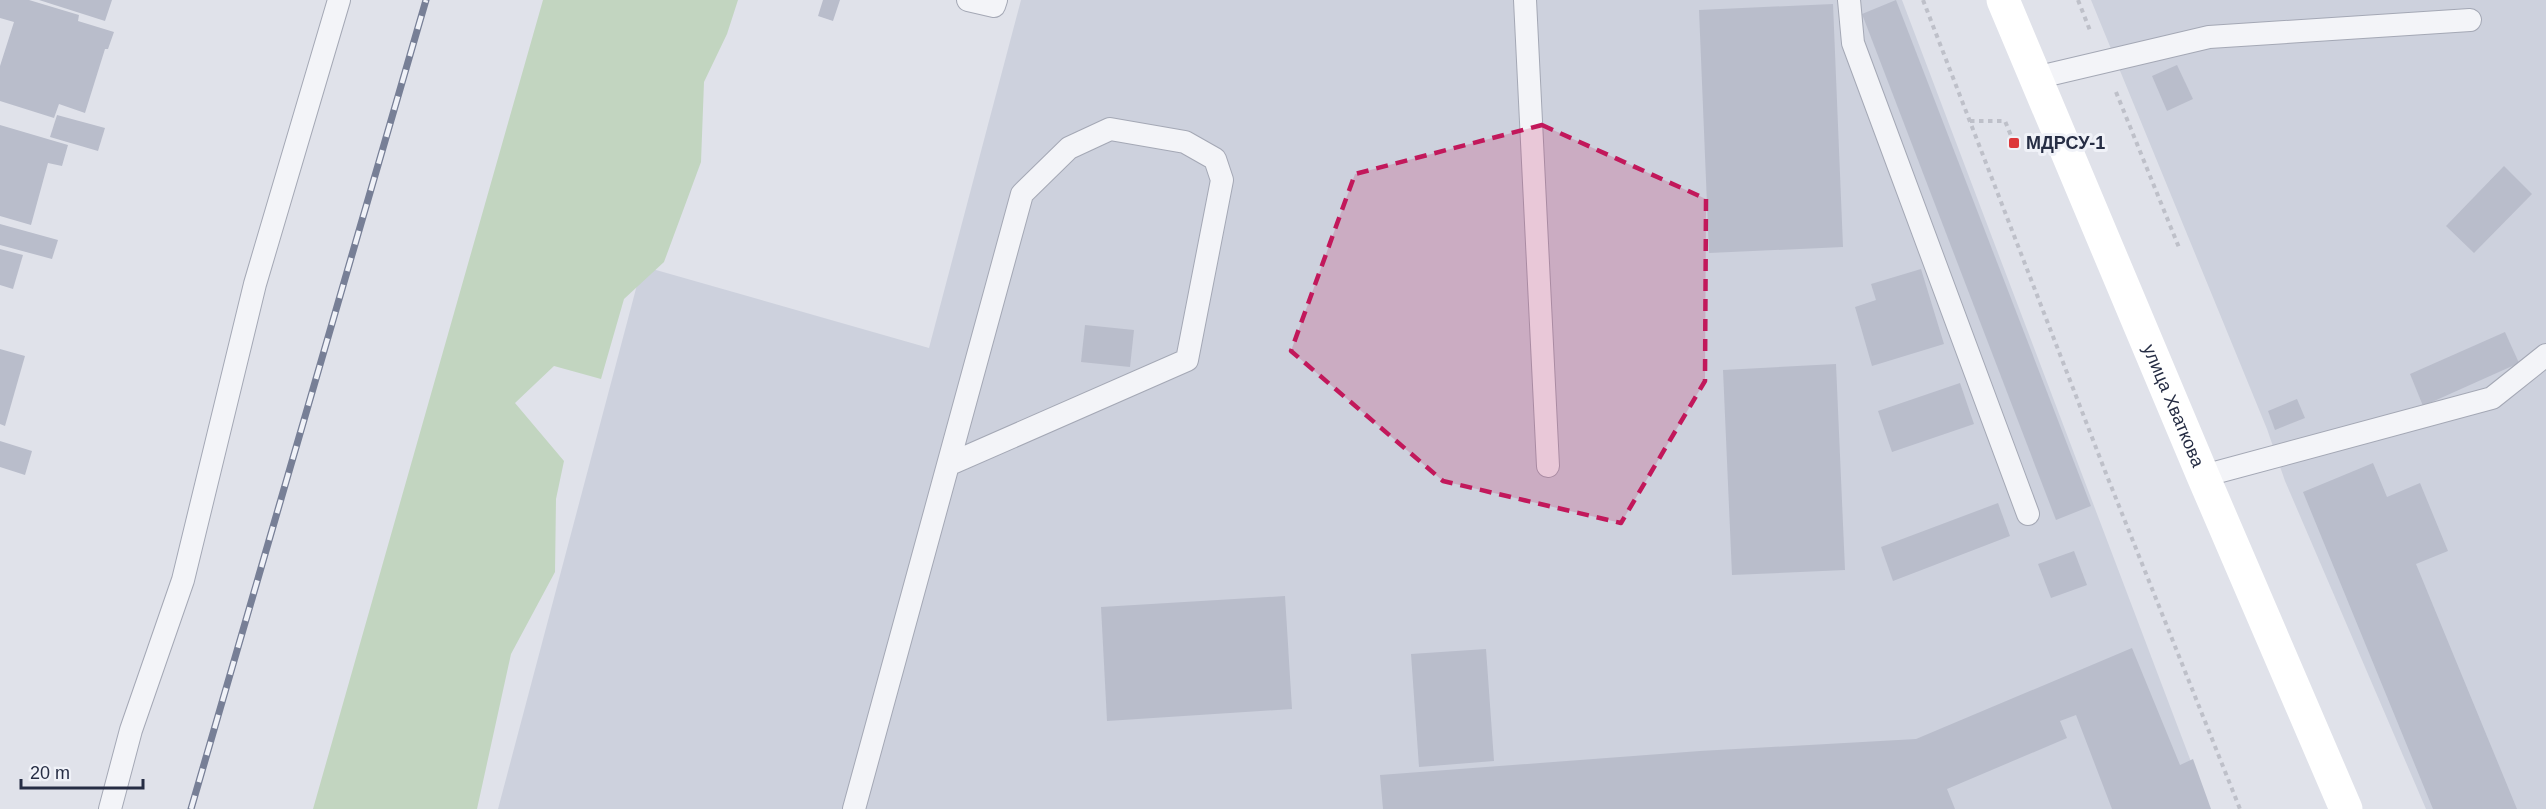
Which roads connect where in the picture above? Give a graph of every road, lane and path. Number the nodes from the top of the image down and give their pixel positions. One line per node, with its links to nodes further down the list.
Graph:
1 (339, 0): 20 (lane)
2 (968, 0): 3 (lane)
3 (996, 0)
4 (1525, 0): 17 (lane)
5 (1849, 0): 19 (lane)
6 (1923, 0): 12 (path)
7 (2003, 0): 11 (main road, улица Хваткова)
8 (2078, 0): 10 (path)
9 (2470, 20): 10 (lane)
10 (2103, 62): 11 (lane); 14 (path)
11 (2035, 78): 18 (main road, улица Хваткова)
12 (1970, 121): 13 (path); 22 (path)
13 (2014, 143)
14 (2180, 250)
15 (2546, 355): 18 (lane)
16 (950, 464): 16 (lane); 21 (lane)
17 (1548, 466)
18 (2203, 476): 23 (main road, улица Хваткова)
19 (2028, 514)
20 (110, 809)
21 (854, 809)
22 (2240, 809)
23 (2346, 809)

